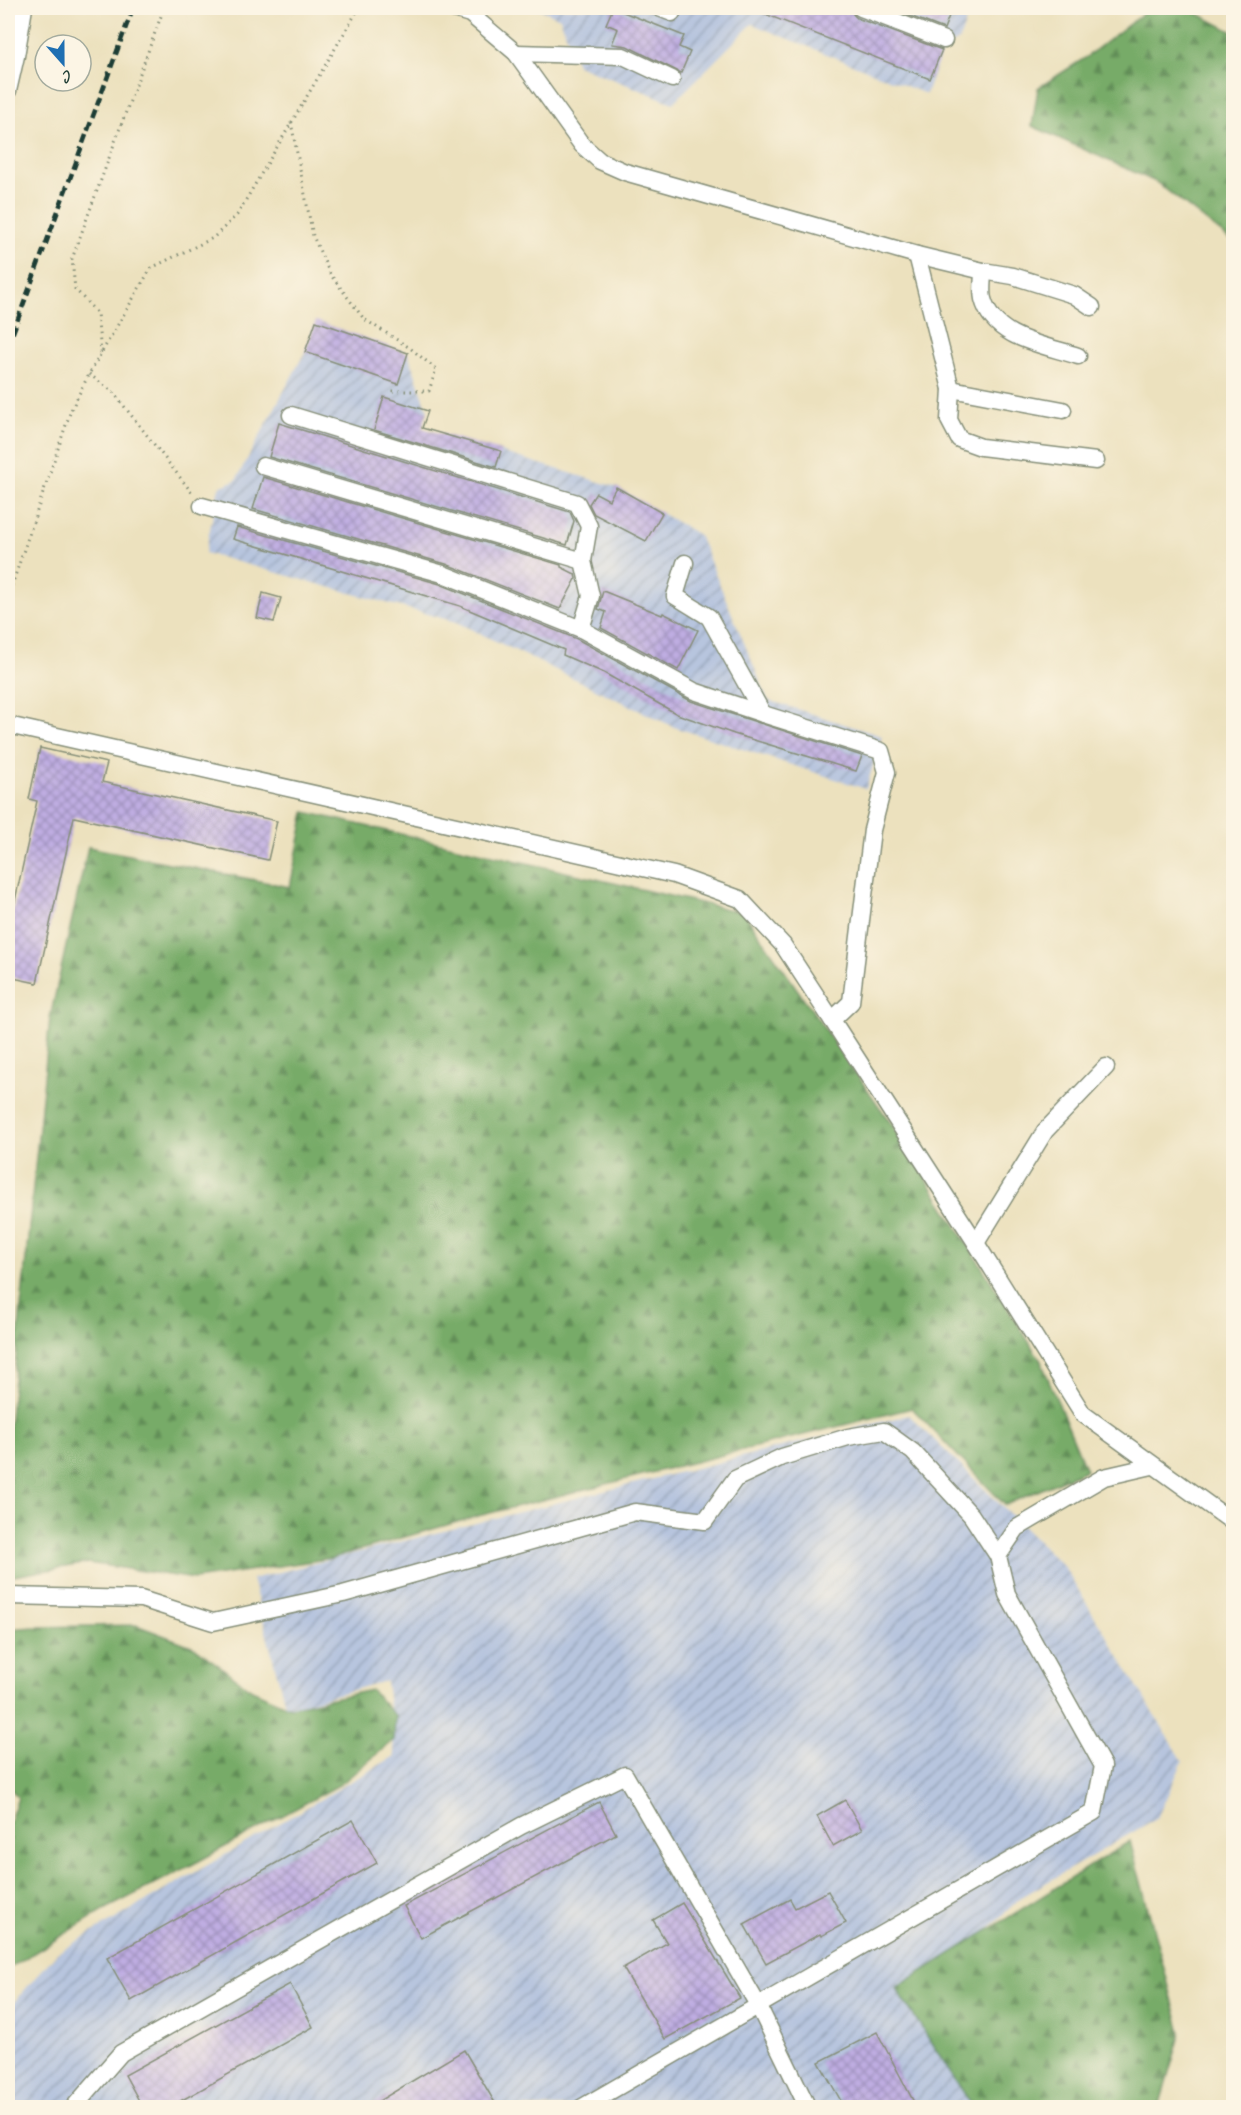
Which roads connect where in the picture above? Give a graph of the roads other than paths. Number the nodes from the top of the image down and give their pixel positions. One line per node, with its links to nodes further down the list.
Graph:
1 (24, 8): 7 (street)
2 (450, 8): 5 (street)
3 (861, 8): 4 (street)
4 (944, 40)
5 (516, 53): 6 (street); 8 (street)
6 (672, 79)
7 (8, 91)
8 (917, 255): 9 (street); 12 (street)
9 (983, 271): 10 (street); 11 (street)
10 (1092, 307)
11 (1078, 356)
12 (951, 389): 13 (street); 15 (street)
13 (1063, 410)
14 (291, 415): 18 (street)
15 (1096, 461)
16 (263, 466): 18 (street)
17 (202, 506): 20 (street)
18 (583, 561): 20 (street)
19 (685, 563): 21 (street)
20 (581, 629): 21 (street)
21 (764, 714): 23 (street)
22 (8, 725): 23 (street)
23 (832, 1020): 25 (street)
24 (1106, 1067): 25 (street)
25 (976, 1243): 26 (street)
26 (1152, 1466): 27 (street); 28 (street)
27 (1233, 1523)
28 (998, 1556): 29 (street); 30 (street)
29 (8, 1596)
30 (758, 2005): 31 (street); 32 (street); 33 (street)
31 (73, 2108)
32 (581, 2108)
33 (808, 2108)

